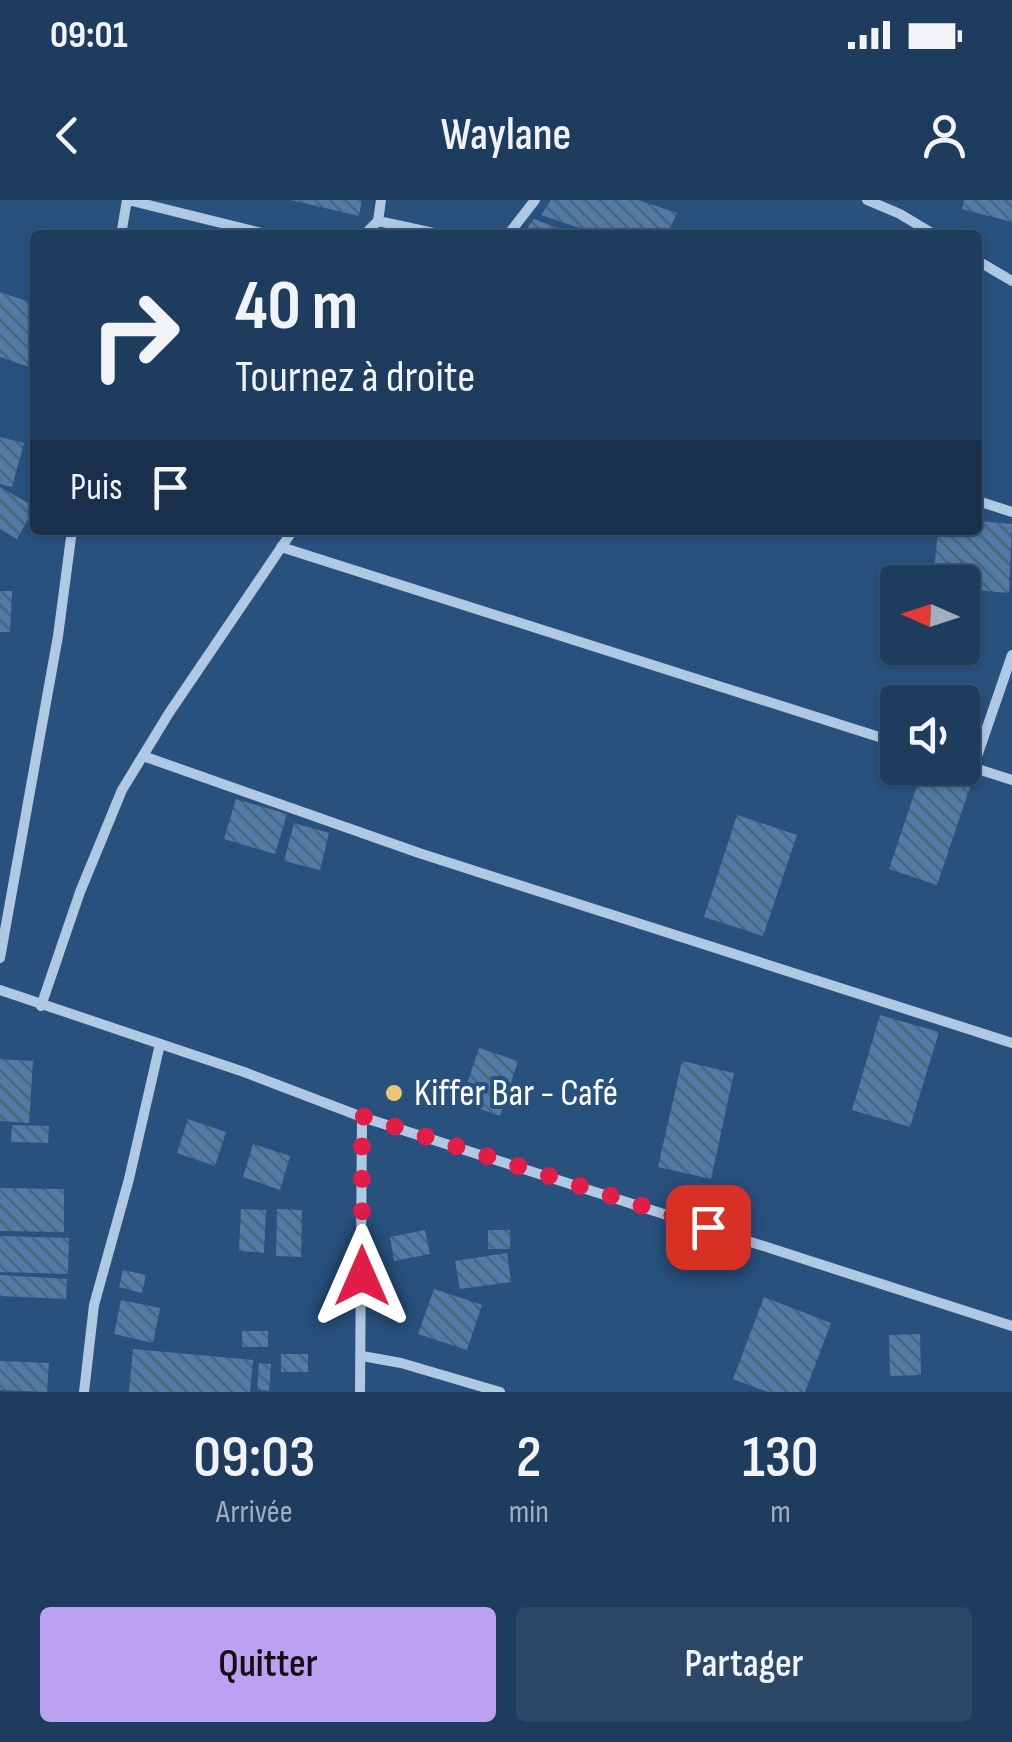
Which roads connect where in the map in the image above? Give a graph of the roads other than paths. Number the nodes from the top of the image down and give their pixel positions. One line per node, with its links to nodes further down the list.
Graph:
1 (127, 200): 6 (street); 7 (street)
2 (382, 200): 5 (street)
3 (535, 200): 10 (street)
4 (867, 200): 11 (street)
5 (378, 221): 8 (street); 9 (street)
6 (121, 230)
7 (250, 230)
8 (369, 230)
9 (420, 230)
10 (512, 230)
11 (927, 230)
12 (982, 263): 13 (street)
13 (1012, 282)
14 (982, 501): 15 (street)
15 (1012, 512)
16 (71, 535): 25 (street)
17 (290, 535): 18 (street)
18 (282, 546): 21 (street); 22 (street)
19 (1012, 655): 20 (street)
20 (980, 736)
21 (880, 737)
22 (143, 756): 27 (street); 28 (street)
23 (980, 770): 24 (street)
24 (1012, 780)
25 (0, 958)
26 (0, 990): 27 (street)
27 (40, 1006): 29 (street)
28 (1012, 1043)
29 (160, 1044): 30 (street); 33 (street)
30 (362, 1116): 31 (street); 32 (street)
31 (1012, 1326)
32 (362, 1356): 34 (street); 35 (street)
33 (84, 1392)
34 (360, 1392)
35 (500, 1392)

